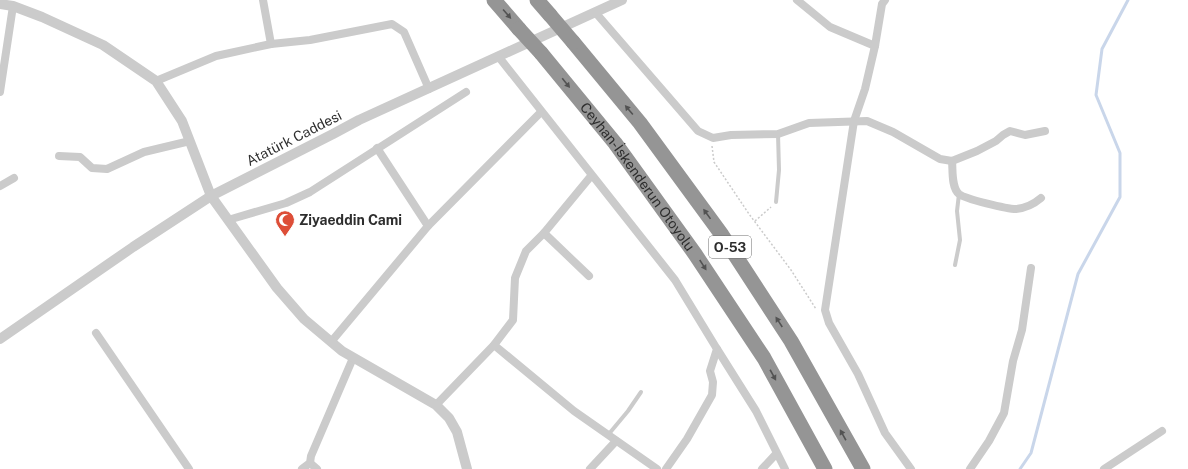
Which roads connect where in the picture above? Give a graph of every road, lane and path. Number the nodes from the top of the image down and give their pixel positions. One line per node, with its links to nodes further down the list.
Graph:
1 (263, 0): 10 (street)
2 (494, 0): 63 (highway, Ceyhan-İskenderun Otoyolu / O-53, one-way to 63, bridge)
3 (537, 0): 64 (highway, O-53, one-way to 3, bridge)
4 (622, 0): 9 (street, Atatürk Caddesi)
5 (796, 0): 11 (street)
6 (885, 0): 11 (street)
7 (0, 4): 8 (street)
8 (13, 6): 13 (street); 15 (street)
9 (595, 12): 12 (street, Atatürk Caddesi); 21 (street)
10 (271, 44): 13 (street); 14 (street)
11 (875, 46): 18 (street)
12 (498, 56): 14 (street, Atatürk Caddesi); 17 (street)
13 (156, 81): 22 (street)
14 (429, 89): 30 (street, Atatürk Caddesi)
15 (0, 92)
16 (466, 92): 23 (street)
17 (542, 112): 26 (street); 35 (street)
18 (854, 121): 20 (street); 25 (street); 40 (street)
19 (1046, 131): 25 (street)
20 (778, 134): 21 (street); 32 (lane)
21 (713, 138): 34 (path)
22 (190, 141): 24 (street); 30 (street)
23 (378, 148): 33 (street); 35 (street)
24 (59, 156)
25 (952, 161): 29 (street)
26 (592, 176): 36 (street); 45 (street)
27 (14, 178): 28 (street)
28 (0, 186)
29 (959, 194): 31 (street); 37 (lane)
30 (211, 196): 33 (street); 42 (street, Atatürk Caddesi)
31 (1041, 198)
32 (776, 202): 34 (path)
33 (228, 220): 43 (street)
34 (754, 221): 40 (path)
35 (428, 226): 43 (street)
36 (544, 233): 39 (street); 44 (street)
37 (955, 265)
38 (1030, 268): 66 (street)
39 (589, 276)
40 (828, 323): 65 (street)
41 (96, 332): 55 (street)
42 (0, 339)
43 (331, 342): 46 (street)
44 (494, 345): 48 (street); 50 (street)
45 (717, 349): 52 (street); 60 (street)
46 (353, 358): 48 (street); 53 (street)
47 (641, 392): 50 (lane)
48 (436, 406): 58 (street)
49 (1162, 431): 67 (street)
50 (608, 435): 51 (street)
51 (616, 441): 54 (street); 59 (street)
52 (776, 454): 61 (street); 62 (street)
53 (310, 463): 56 (street); 57 (street)
54 (652, 468)
55 (189, 469)
56 (302, 469)
57 (317, 469)
58 (467, 469)
59 (590, 469)
60 (666, 469)
61 (762, 469)
62 (785, 469)
63 (825, 469)
64 (863, 469)
65 (911, 469)
66 (970, 469)
67 (1104, 469)

